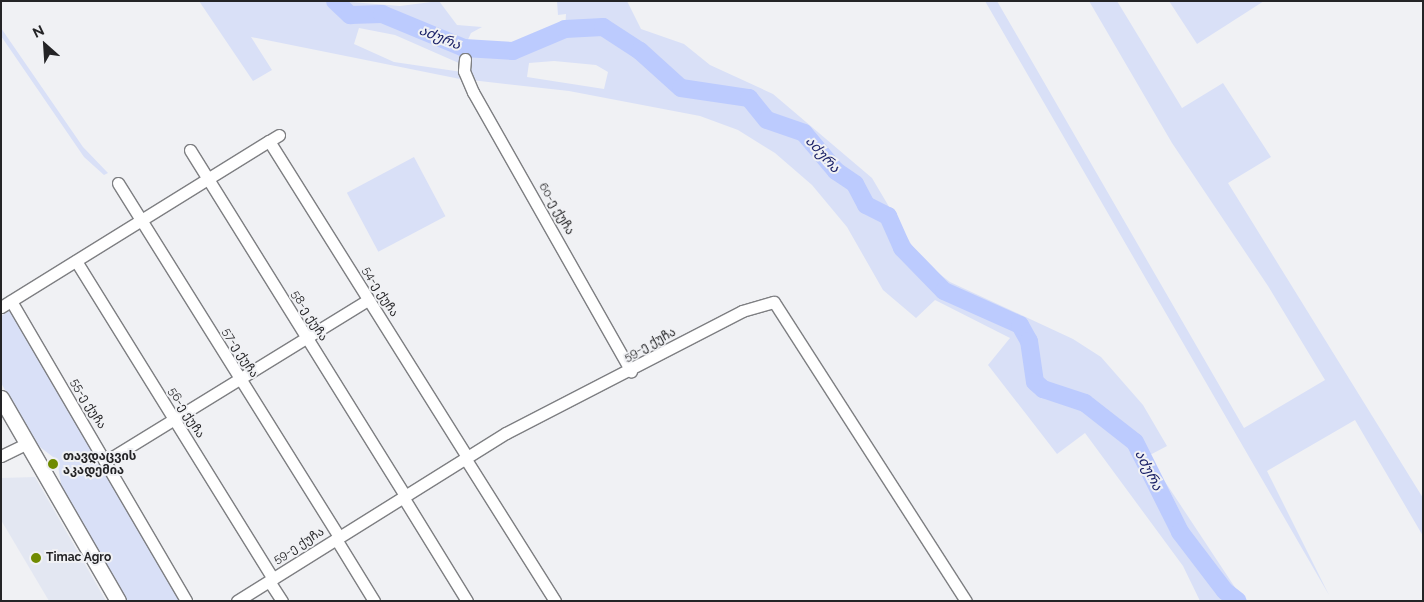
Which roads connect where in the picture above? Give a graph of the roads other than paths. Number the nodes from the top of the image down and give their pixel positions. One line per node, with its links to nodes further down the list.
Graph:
1 (465, 58): 10 (street, 60-ე ქუჩა)
2 (190, 150): 3 (street, 58-ე ქუჩა)
3 (208, 179): 5 (street, 54-ე ქუჩა); 7 (street, 54-ე ქუჩა); 9 (street, 58-ე ქუჩა)
4 (118, 183): 5 (street, 57-ე ქუჩა)
5 (141, 220): 6 (street, 54-ე ქუჩა); 11 (street, 57-ე ქუჩა)
6 (76, 261): 8 (street, 54-ე ქუჩა); 13 (street, 56-ე ქუჩა)
7 (368, 300): 9 (street); 16 (street, 54-ე ქუჩა)
8 (6, 304): 17 (street, 55-ე ქუჩა)
9 (307, 338): 11 (street); 18 (street, 58-ე ქუჩა)
10 (631, 371): 16 (street, 59-ე ქუჩა); 28 (street, 59-ე ქუჩა)
11 (240, 379): 13 (street); 19 (street, 57-ე ქუჩა)
12 (1, 398): 14 (main road)
13 (174, 420): 17 (street); 20 (street, 56-ე ქუჩა)
14 (28, 443): 15 (street); 21 (main road)
15 (1, 456)
16 (466, 458): 18 (street, 59-ე ქუჩა); 27 (street, 54-ე ქუჩა)
17 (106, 461): 22 (street, 55-ე ქუჩა)
18 (404, 497): 19 (street, 59-ე ქუჩა); 26 (street, 58-ე ქუჩა)
19 (337, 538): 20 (street, 59-ე ქუჩა); 25 (street, 57-ე ქუჩა)
20 (271, 580): 23 (street, 59-ე ქუჩა); 24 (street, 56-ე ქუჩა)
21 (118, 601)
22 (186, 601)
23 (237, 601)
24 (282, 601)
25 (374, 601)
26 (467, 601)
27 (555, 601)
28 (966, 601)

